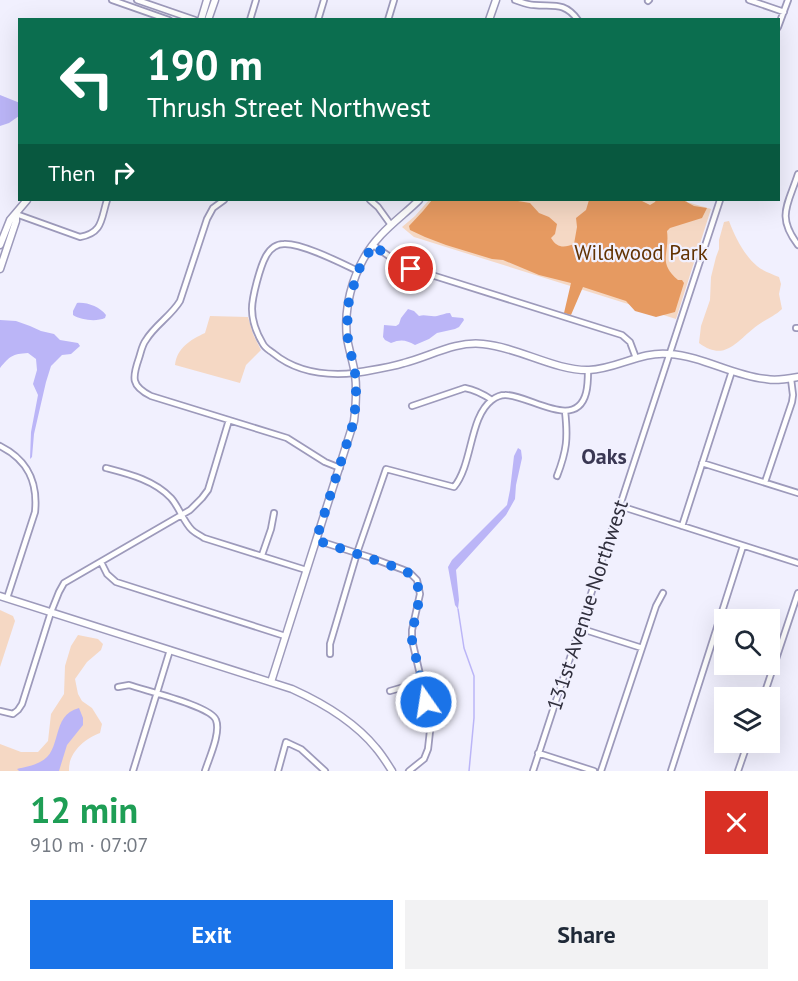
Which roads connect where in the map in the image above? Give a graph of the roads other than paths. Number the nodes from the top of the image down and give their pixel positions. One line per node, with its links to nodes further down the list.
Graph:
1 (112, 0): 13 (street)
2 (137, 0): 14 (street)
3 (207, 0): 15 (street)
4 (215, 0): 16 (street)
5 (256, 0): 17 (street)
6 (324, 0): 18 (street)
7 (394, 0): 19 (street)
8 (496, 0): 20 (street)
9 (515, 0): 21 (street)
10 (749, 0): 12 (street)
11 (788, 0): 12 (street)
12 (784, 12): 22 (street)
13 (163, 18)
14 (189, 18)
15 (202, 18)
16 (209, 18)
17 (251, 18)
18 (319, 18)
19 (389, 18)
20 (490, 18)
21 (576, 18)
22 (780, 22)
23 (798, 174): 24 (street)
24 (796, 186): 35 (street)
25 (26, 201): 31 (street)
26 (107, 201): 31 (street)
27 (223, 201): 47 (street)
28 (371, 201): 32 (street)
29 (417, 201): 32 (street)
30 (720, 201): 38 (street, 131st Avenue Northwest)
31 (16, 214): 33 (street); 36 (street)
32 (391, 225): 34 (street)
33 (0, 245)
34 (373, 245): 37 (street); 39 (street)
35 (798, 245)
36 (0, 269)
37 (358, 271): 42 (street); 42 (street)
38 (669, 354): 39 (street); 41 (street); 55 (street, 131st Avenue Northwest)
39 (636, 358): 40 (street)
40 (588, 370): 42 (street); 46 (street)
41 (732, 370): 43 (street); 49 (street)
42 (355, 373): 51 (street)
43 (794, 378): 53 (street)
44 (492, 400): 45 (street); 46 (street); 61 (street)
45 (412, 406)
46 (565, 411): 52 (street)
47 (229, 420): 51 (street); 57 (street)
48 (0, 446): 68 (street)
49 (702, 463): 53 (street); 58 (street)
50 (106, 468): 57 (street)
51 (340, 468): 59 (street)
52 (557, 476)
53 (765, 483): 54 (street)
54 (798, 493)
55 (620, 506): 58 (street); 70 (street, 131st Avenue Northwest)
56 (274, 513): 62 (street)
57 (183, 515): 62 (street); 63 (street)
58 (682, 526): 60 (street)
59 (316, 540): 61 (street); 65 (street)
60 (743, 546): 64 (street); 93 (street)
61 (357, 553): 74 (street); 76 (street)
62 (262, 555): 65 (street)
63 (101, 562): 69 (street); 71 (street)
64 (798, 562)
65 (306, 570): 71 (street)
66 (663, 592): 72 (street)
67 (798, 593): 78 (street)
68 (3, 597): 69 (street)
69 (51, 612): 73 (street); 81 (street)
70 (579, 628): 72 (street); 82 (street, 131st Avenue Northwest)
71 (285, 636): 75 (street)
72 (642, 648): 92 (street)
73 (171, 650): 75 (street); 80 (street)
74 (330, 654)
75 (271, 682): 88 (street)
76 (421, 682): 79 (street); 89 (street)
77 (118, 687): 80 (street)
78 (767, 687)
79 (390, 691)
80 (157, 694): 84 (street); 85 (street)
81 (0, 711)
82 (538, 753): 90 (street, 131st Avenue Northwest); 91 (street)
83 (744, 753): 94 (street)
84 (133, 771)
85 (205, 771)
86 (278, 771): 87 (street)
87 (325, 771)
88 (392, 771)
89 (409, 771)
90 (532, 771)
91 (594, 771)
92 (601, 771)
93 (671, 771)
94 (738, 771)

